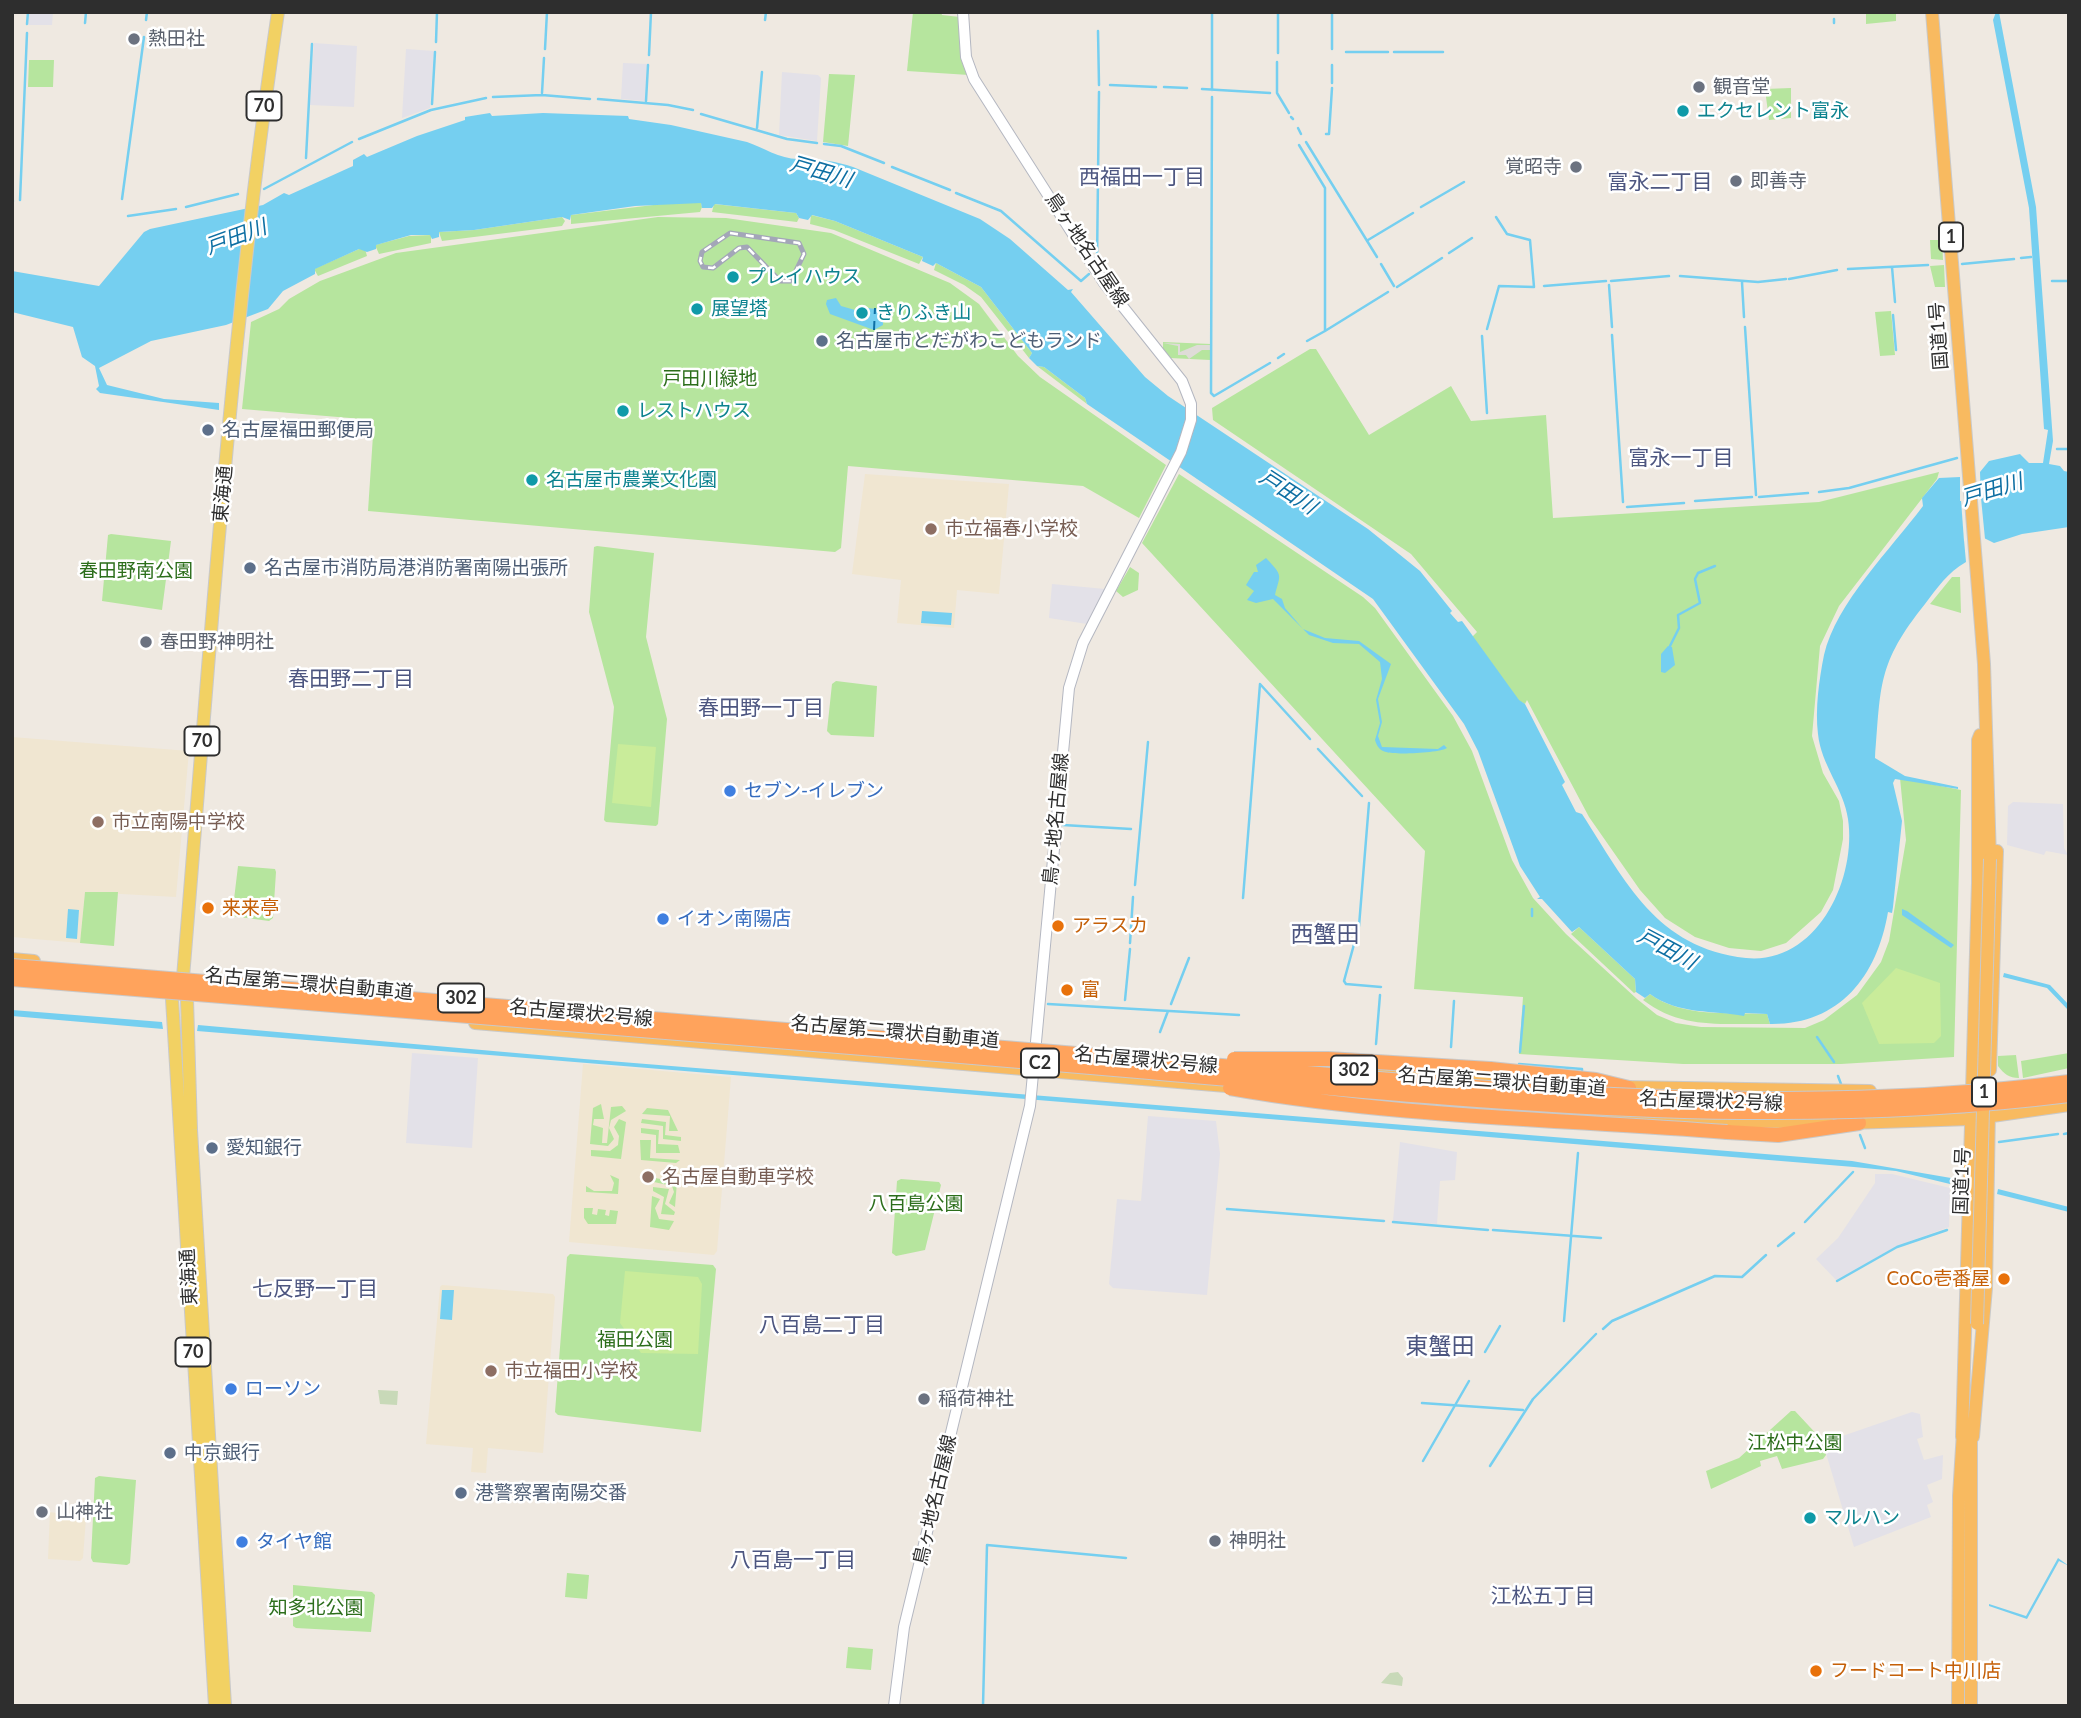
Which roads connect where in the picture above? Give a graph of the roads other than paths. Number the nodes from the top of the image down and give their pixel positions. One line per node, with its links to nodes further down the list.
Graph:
1 (278, 12): 11 (main road, 東海通 / 70)
2 (963, 12): 19 (main road, 鳥ヶ地名古屋線)
3 (1932, 12): 4 (highway, 国道1号 / 1)
4 (1982, 657): 5 (highway, 国道1号 / 1); 6 (highway, 国道1号 / 1)
5 (1980, 735): 7 (highway, 国道1号 / 1); 25 (highway, 1)
6 (1990, 808): 7 (highway, 国道1号 / 1); 27 (highway, 1)
7 (1987, 859): 33 (highway, 国道1号 / 1, bridge)
8 (12, 959): 9 (highway, 名古屋環状2号線 / 302)
9 (39, 962): 11 (highway, 名古屋環状2号線 / 302); 14 (highway)
10 (12, 966): 20 (highway, 名古屋第二環状自動車道 / C2, bridge)
11 (183, 977): 14 (main road, 東海通 / 70); 15 (main road, 東海通 / 70); 16 (highway); 17 (highway, 名古屋環状2号線 / 302)
12 (12, 979): 22 (highway, 名古屋第二環状自動車道 / C2, bridge)
13 (12, 984): 14 (highway, 名古屋環状2号線 / 302)
14 (174, 996): 15 (highway, 名古屋環状2号線 / 302); 34 (main road, 東海通 / 70)
15 (187, 1000): 16 (highway, 名古屋環状2号線 / 302); 35 (main road, 東海通 / 70)
16 (339, 1012): 21 (highway, 名古屋環状2号線 / 302)
17 (652, 1014): 18 (highway); 19 (highway, 名古屋環状2号線 / 302)
18 (738, 1038)
19 (1037, 1046): 21 (main road, 鳥ヶ地名古屋線); 26 (highway, 名古屋環状2号線 / 302)
20 (1152, 1060): 24 (highway, 名古屋第二環状自動車道 / C2, bridge); 26 (highway, bridge)
21 (1035, 1069): 32 (highway, 名古屋環状2号線 / 302); 36 (main road, 鳥ヶ地名古屋線)
22 (1135, 1071): 28 (highway, 名古屋第二環状自動車道 / C2, bridge); 32 (highway, bridge)
23 (2069, 1076): 27 (highway, 名古屋環状2号線 / 302)
24 (2069, 1082)
25 (1971, 1086): 26 (highway, 名古屋環状2号線 / 302); 27 (highway, 名古屋環状2号線 / 302); 31 (highway, 1)
26 (1629, 1088)
27 (1990, 1090): 29 (highway); 30 (highway, 1)
28 (2069, 1095)
29 (2069, 1103): 30 (highway, 名古屋環状2号線 / 302)
30 (1989, 1118): 31 (highway, 名古屋環状2号線 / 302); 33 (highway, 1)
31 (1971, 1119): 32 (highway, 名古屋環状2号線 / 302); 33 (highway, 1)
32 (1859, 1123)
33 (1967, 1437): 37 (highway, 国道1号 / 1); 38 (highway, 国道1号 / 1)
34 (215, 1706)
35 (225, 1706)
36 (894, 1706)
37 (1958, 1706)
38 (1971, 1706)

